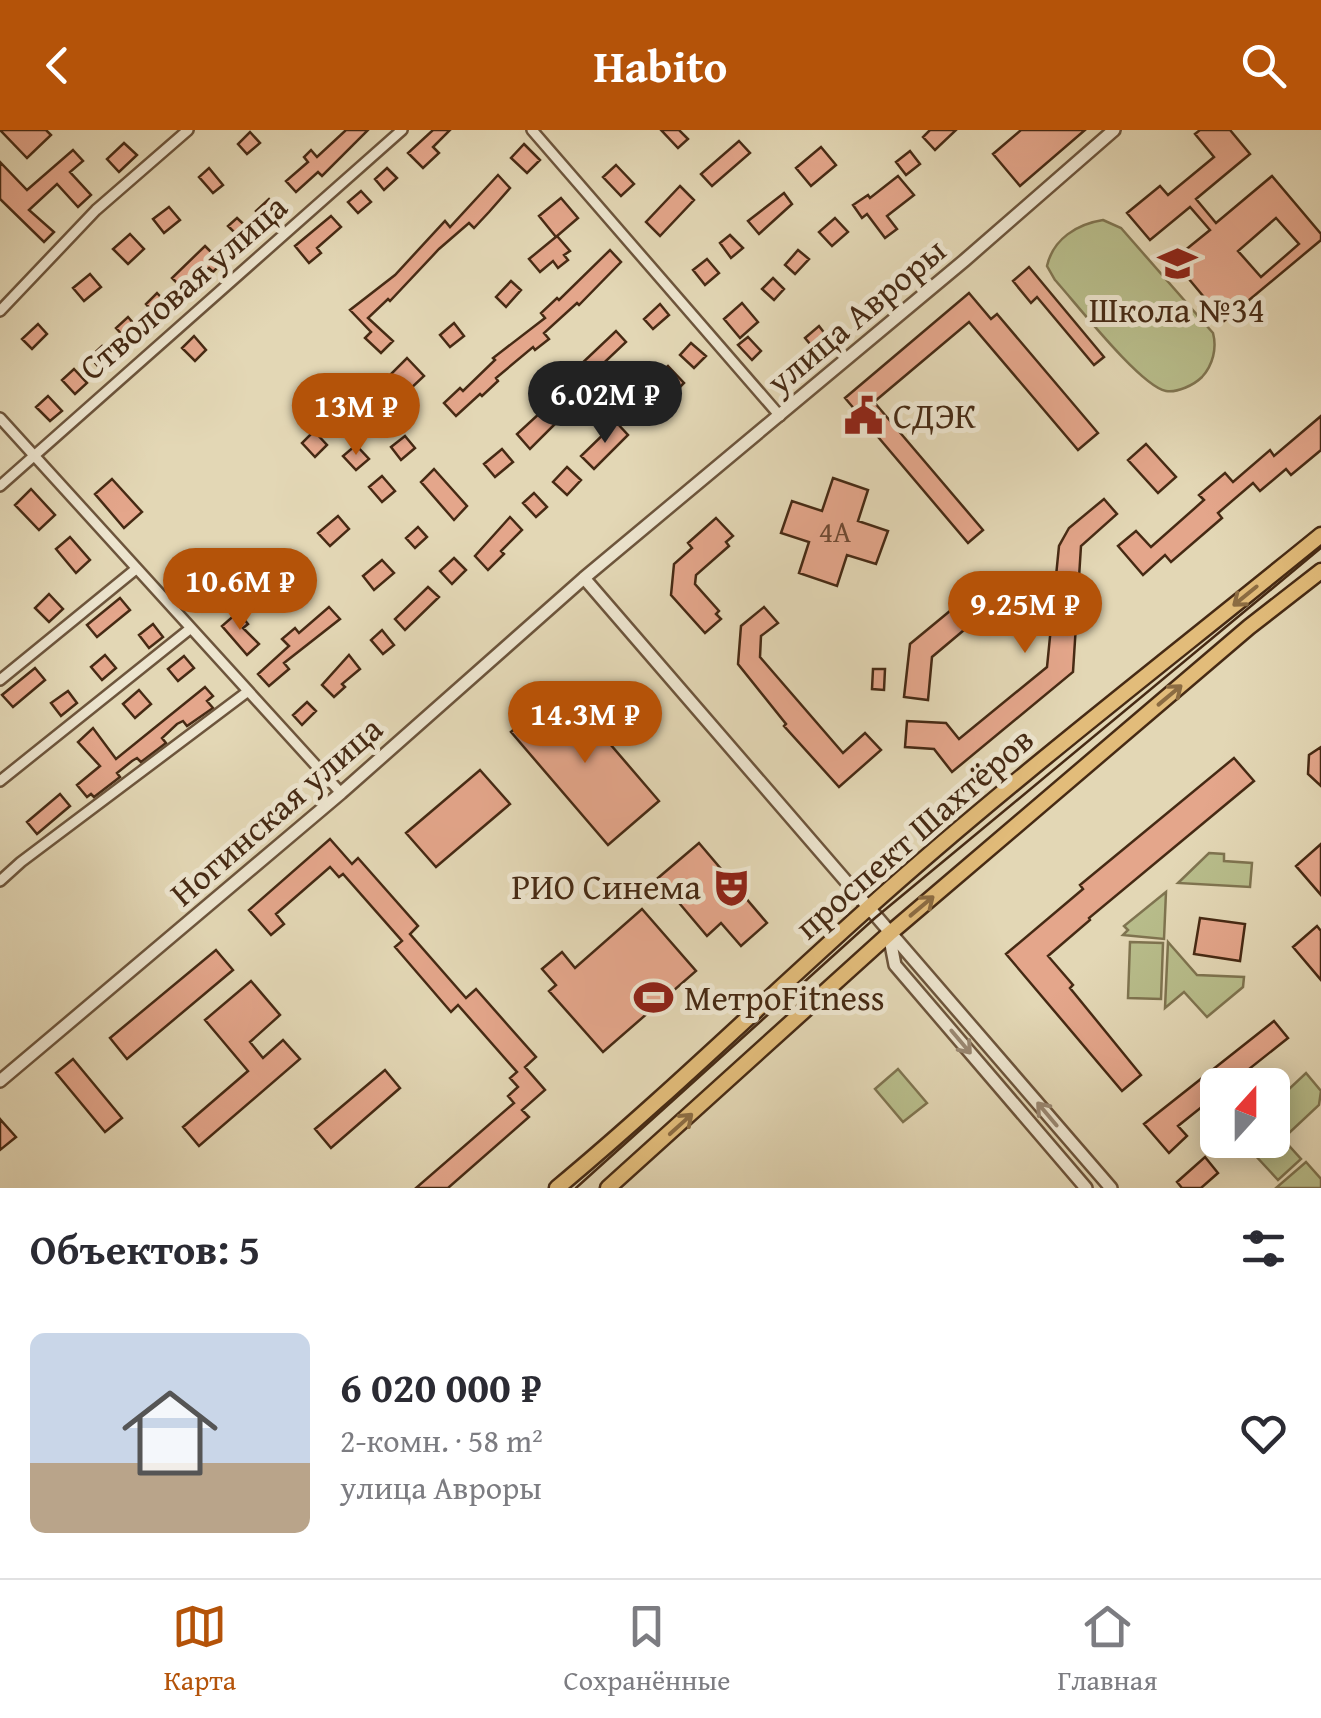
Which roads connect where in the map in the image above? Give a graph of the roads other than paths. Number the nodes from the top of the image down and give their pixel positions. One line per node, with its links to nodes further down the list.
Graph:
1 (188, 130): 5 (street)
2 (402, 130): 8 (street, Стволовая улица)
3 (532, 130): 6 (street)
4 (1114, 130): 6 (street, улица Авроры)
5 (0, 312)
6 (780, 416): 13 (street, улица Авроры)
7 (0, 418): 8 (street)
8 (33, 454): 9 (street, Стволовая улица); 11 (street)
9 (0, 486)
10 (1321, 535): 20 (main road, проспект Шахтёров, one-way to 20)
11 (136, 568): 14 (street); 15 (street)
12 (1321, 571): 21 (main road, проспект Шахтёров, one-way to 12)
13 (584, 578): 18 (street, Ногинская улица); 20 (street)
14 (191, 628): 16 (street); 17 (street)
15 (0, 680)
16 (247, 692): 18 (street); 19 (street)
17 (0, 781)
18 (340, 794): 22 (street, Ногинская улица)
19 (0, 881)
20 (867, 909): 21 (street); 23 (main road, проспект Шахтёров)
21 (889, 934): 24 (main road, проспект Шахтёров, one-way to 21); 25 (street, one-way to 25); 26 (street, one-way to 21)
22 (0, 1081)
23 (557, 1188)
24 (608, 1188)
25 (1086, 1188)
26 (1110, 1188)

